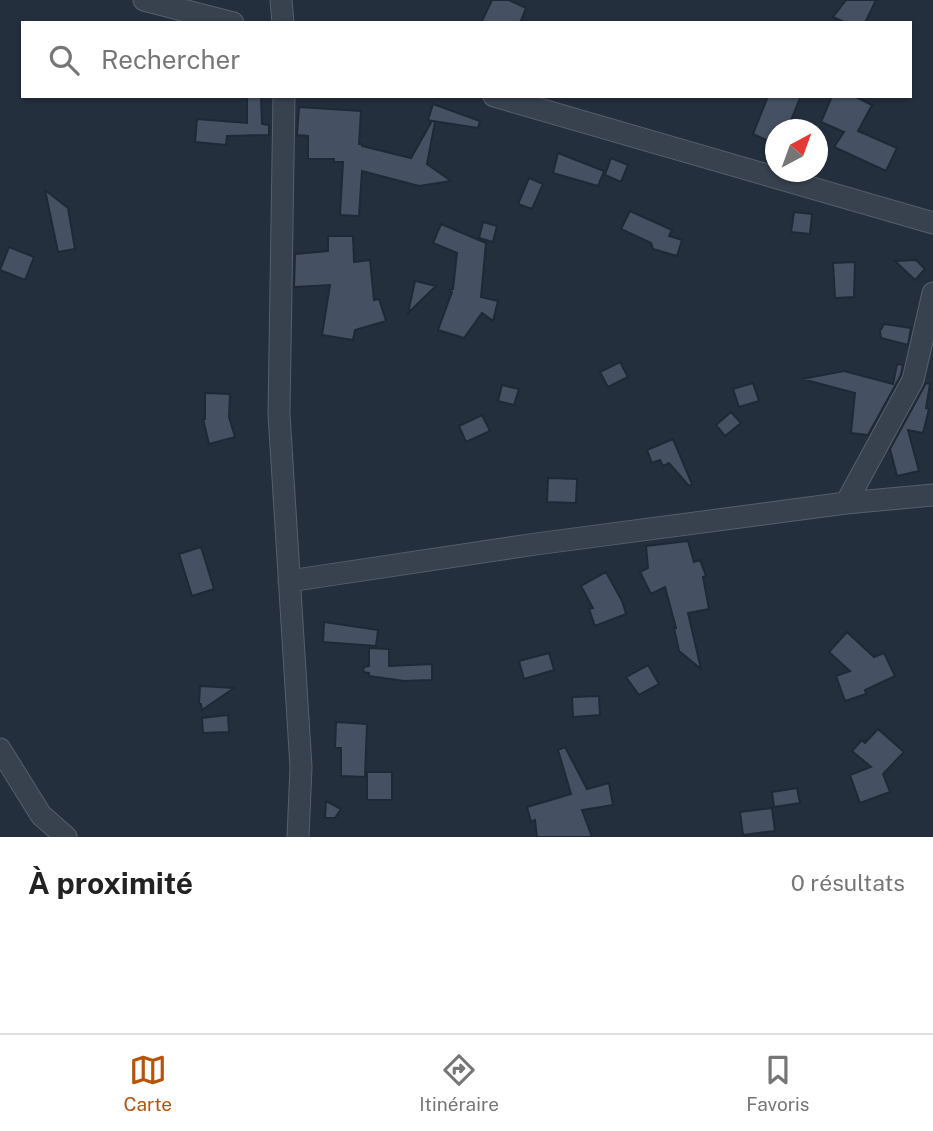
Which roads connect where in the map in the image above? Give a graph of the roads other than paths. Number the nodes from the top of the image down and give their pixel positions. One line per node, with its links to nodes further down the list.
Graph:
1 (144, 0): 3 (street)
2 (281, 0): 4 (street)
3 (225, 21)
4 (283, 21)
5 (284, 98): 11 (street)
6 (501, 98): 7 (street)
7 (932, 224)
8 (933, 293): 10 (street)
9 (933, 495): 10 (street)
10 (846, 503): 11 (street)
11 (289, 582): 14 (street)
12 (0, 749): 13 (street)
13 (66, 837)
14 (298, 837)

